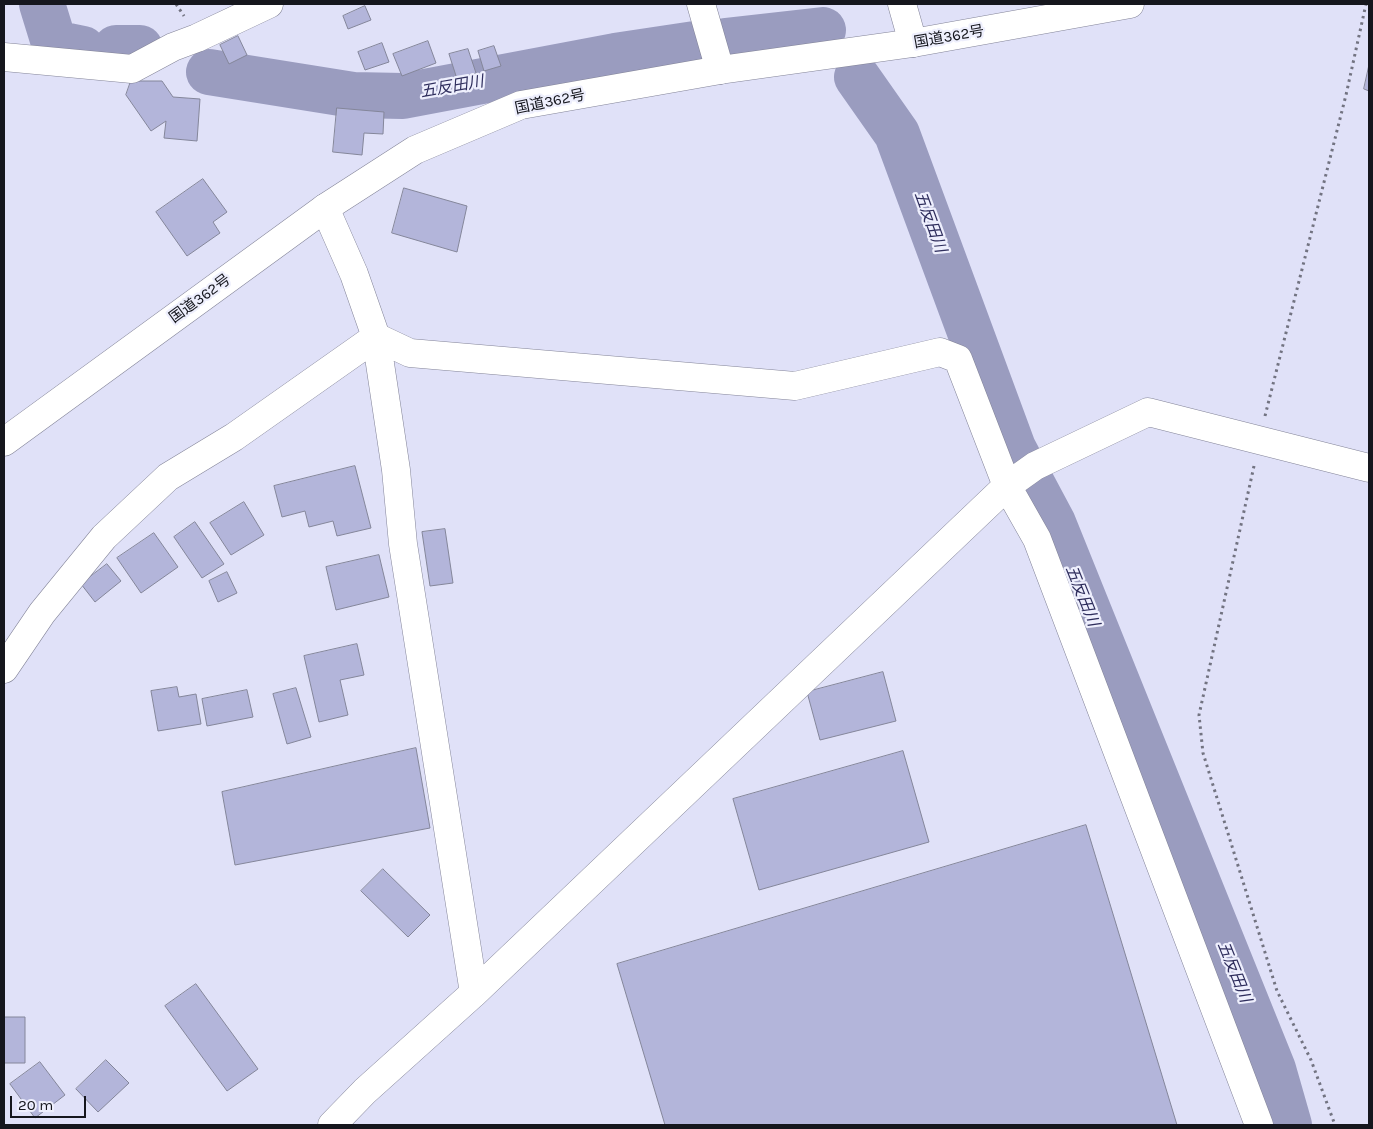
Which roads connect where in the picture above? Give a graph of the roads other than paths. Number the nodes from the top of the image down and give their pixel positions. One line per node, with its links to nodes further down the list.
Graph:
1 (269, 4): 6 (main road)
2 (701, 4): 7 (main road)
3 (902, 4): 5 (main road)
4 (1130, 4): 5 (main road, 国道362号)
5 (914, 44): 7 (main road, 国道362号)
6 (4, 57)
7 (720, 70): 8 (main road, 国道362号)
8 (325, 208): 9 (main road); 10 (main road, 国道362号)
9 (376, 337): 12 (main road); 13 (main road); 14 (main road)
10 (4, 442)
11 (1369, 468): 12 (main road)
12 (1008, 486): 14 (main road); 16 (main road)
13 (4, 669)
14 (474, 993): 15 (main road)
15 (332, 1125)
16 (1259, 1125)

